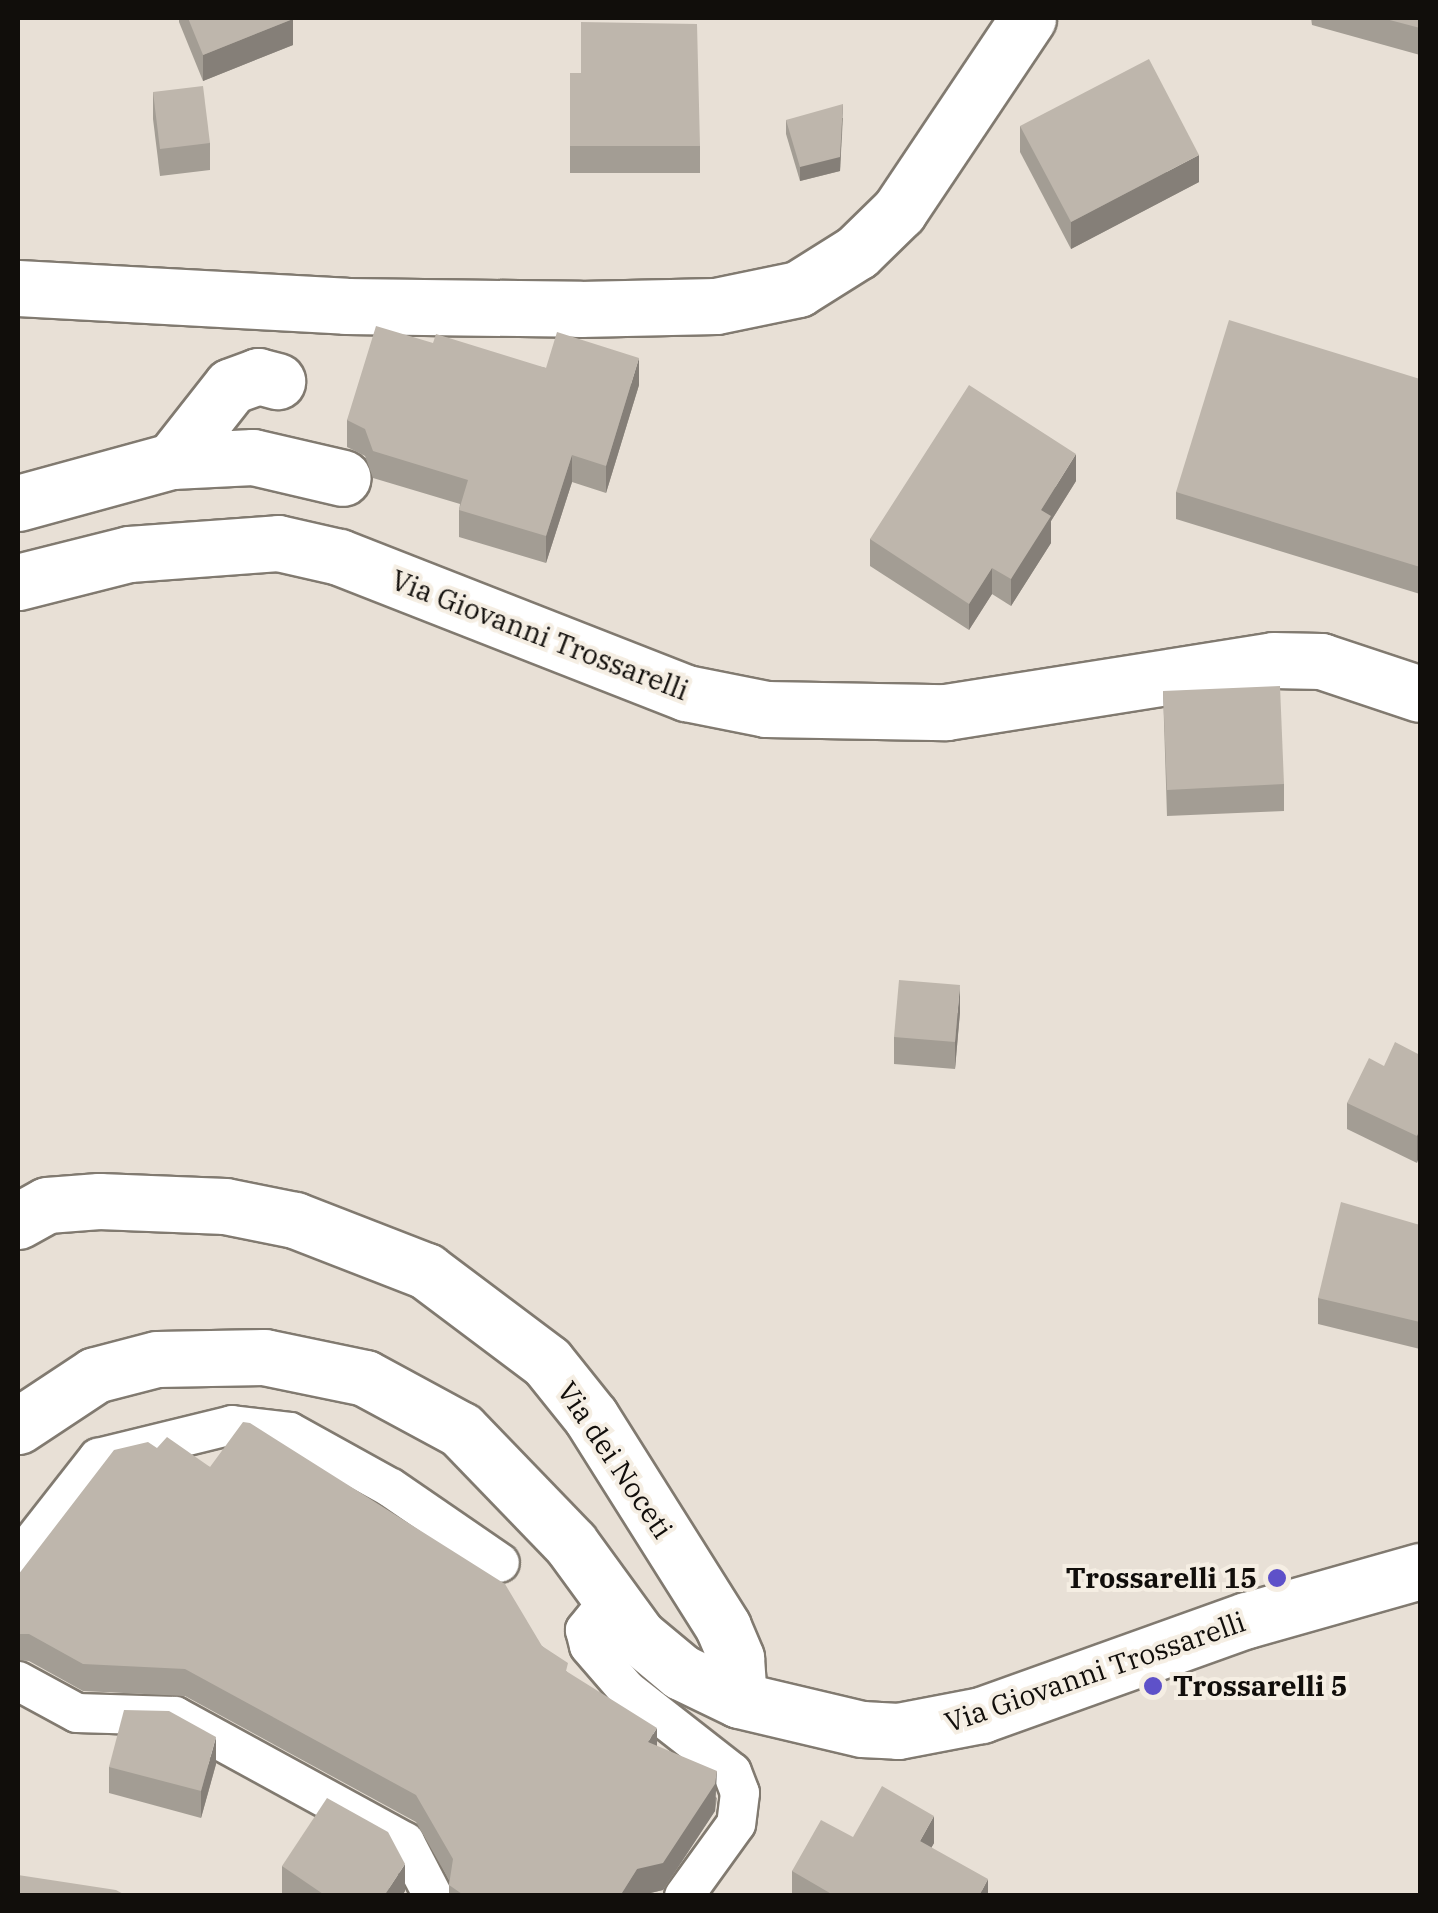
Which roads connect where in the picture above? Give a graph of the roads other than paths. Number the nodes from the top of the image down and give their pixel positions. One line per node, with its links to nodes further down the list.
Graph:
1 (1028, 18): 2 (street)
2 (18, 288)
3 (277, 381): 4 (street)
4 (172, 461): 5 (street); 6 (street)
5 (343, 478)
6 (18, 503)
7 (18, 582): 8 (street, Via Giovanni Trossarelli)
8 (1420, 694)
9 (18, 1220): 16 (street, Via dei Noceti)
10 (18, 1426): 14 (street, Via Giovanni Trossarelli)
11 (18, 1560): 12 (lane)
12 (500, 1563)
13 (1420, 1571): 16 (street, Via Giovanni Trossarelli)
14 (610, 1600): 16 (street, Via Giovanni Trossarelli); 18 (lane)
15 (18, 1681): 17 (lane)
16 (739, 1700)
17 (433, 1896)
18 (684, 1896)

